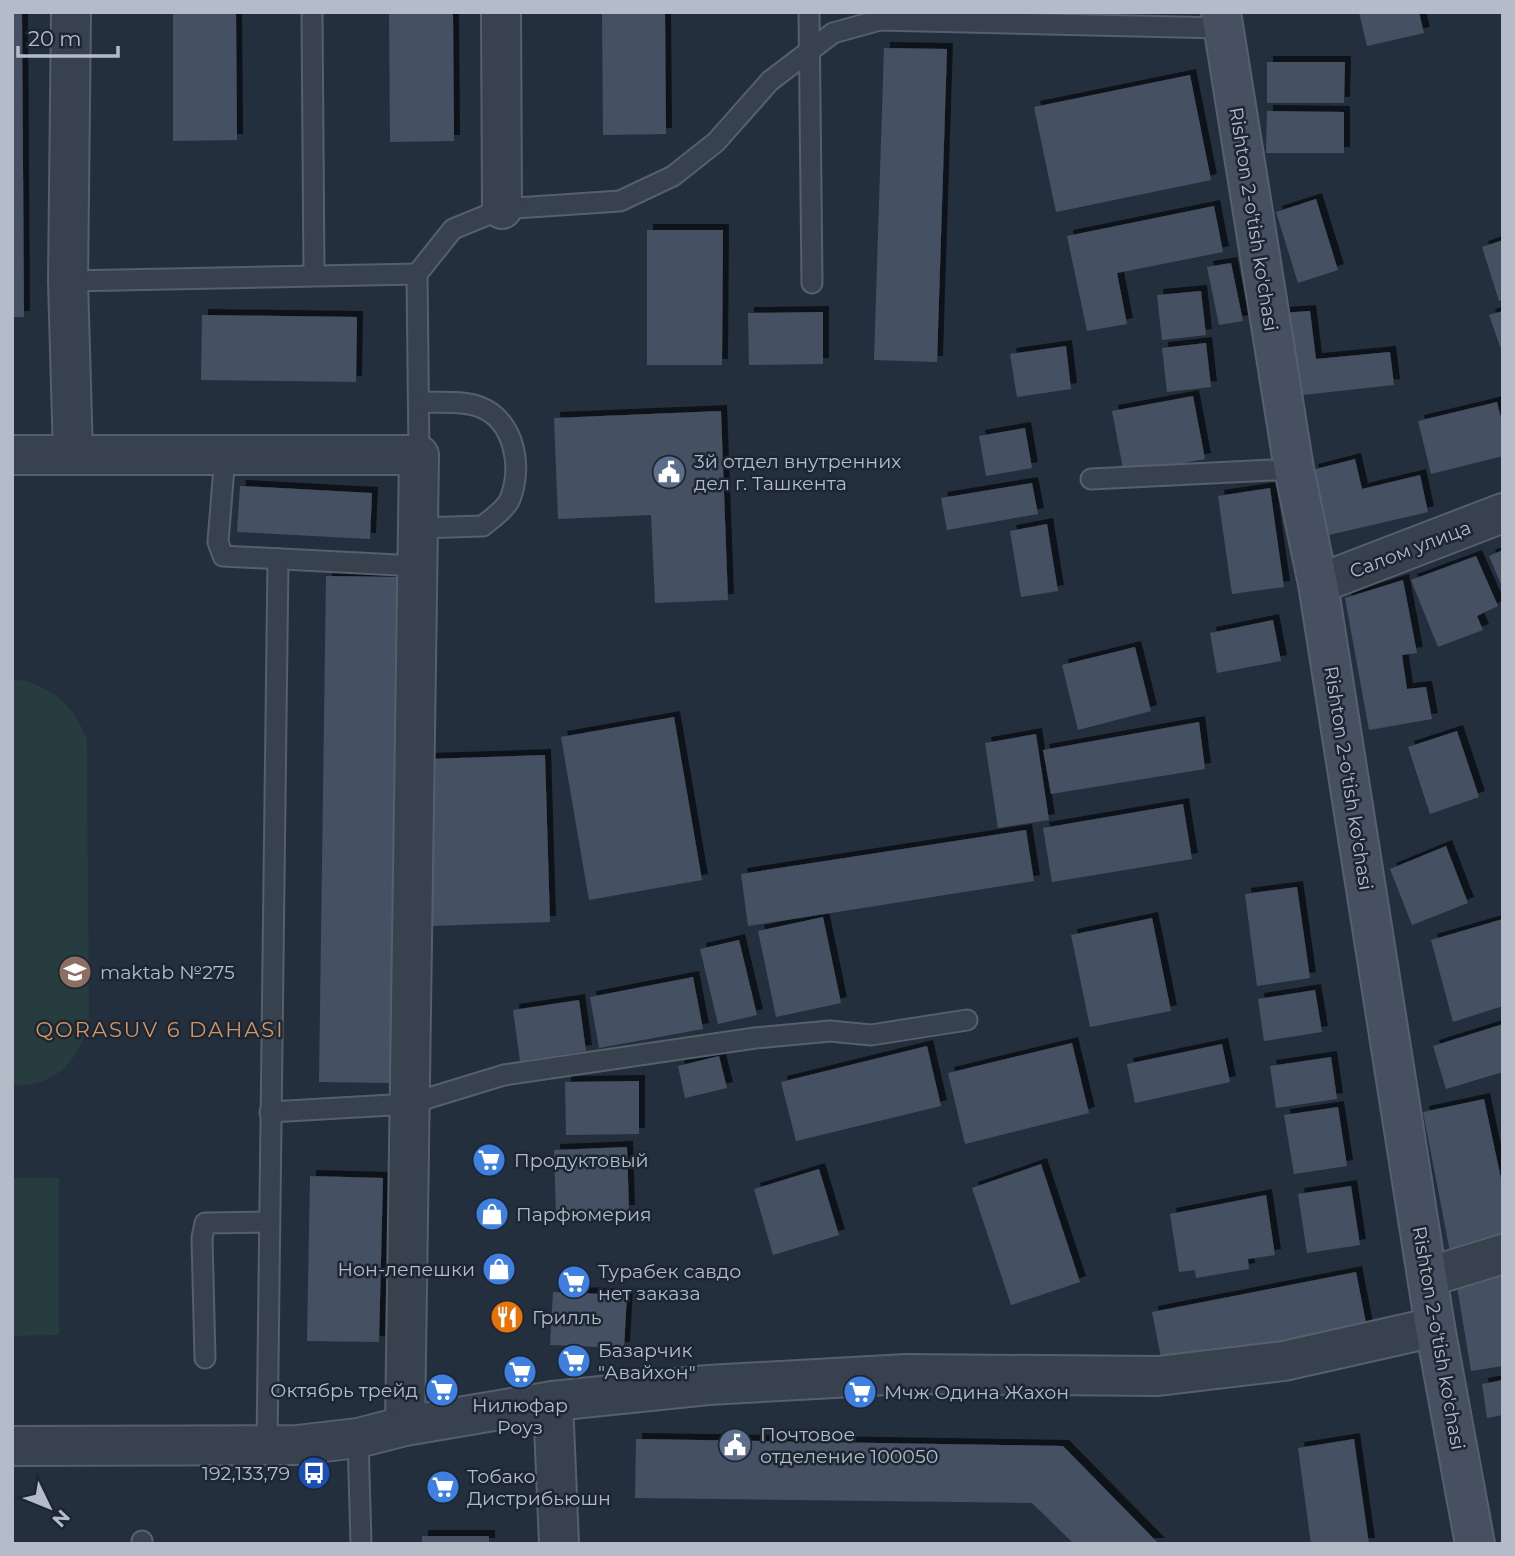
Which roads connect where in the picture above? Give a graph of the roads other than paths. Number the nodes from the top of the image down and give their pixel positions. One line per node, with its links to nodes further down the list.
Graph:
1 (71, 12): 10 (street)
2 (312, 12): 9 (lane)
3 (501, 12): 7 (street)
4 (809, 12): 6 (lane)
5 (1222, 20): 6 (lane); 17 (street, Rishton 2-o'tish ko'chasi)
6 (809, 52): 7 (lane); 11 (lane)
7 (502, 209): 8 (lane)
8 (417, 274): 9 (lane); 12 (lane)
9 (314, 275): 10 (lane)
10 (68, 281): 13 (street)
11 (812, 283)
12 (421, 402): 15 (lane); 20 (lane)
13 (73, 455): 14 (street); 16 (street)
14 (225, 455): 15 (street); 21 (lane)
15 (419, 455): 20 (street)
16 (12, 456)
17 (1294, 469): 18 (lane); 23 (street, Rishton 2-o'tish ko'chasi)
18 (1091, 479)
19 (1503, 513): 23 (street, Салом улица)
20 (418, 528): 22 (street)
21 (278, 559): 22 (lane); 26 (lane)
22 (417, 566): 25 (street)
23 (1318, 584): 29 (street, Rishton 2-o'tish ko'chasi)
24 (967, 1020): 25 (lane)
25 (410, 1104): 26 (lane); 33 (street)
26 (270, 1112): 27 (lane)
27 (269, 1222): 31 (lane); 35 (lane)
28 (1503, 1254): 29 (street)
29 (1427, 1277): 30 (street, Rishton 2-o'tish ko'chasi)
30 (1435, 1327): 32 (street); 39 (street, Rishton 2-o'tish ko'chasi)
31 (205, 1358)
32 (553, 1401): 33 (street); 37 (street)
33 (405, 1426): 34 (street)
34 (358, 1438): 35 (street); 38 (lane)
35 (267, 1445): 36 (street)
36 (12, 1446)
37 (564, 1540)
38 (361, 1544)
39 (1475, 1544)

